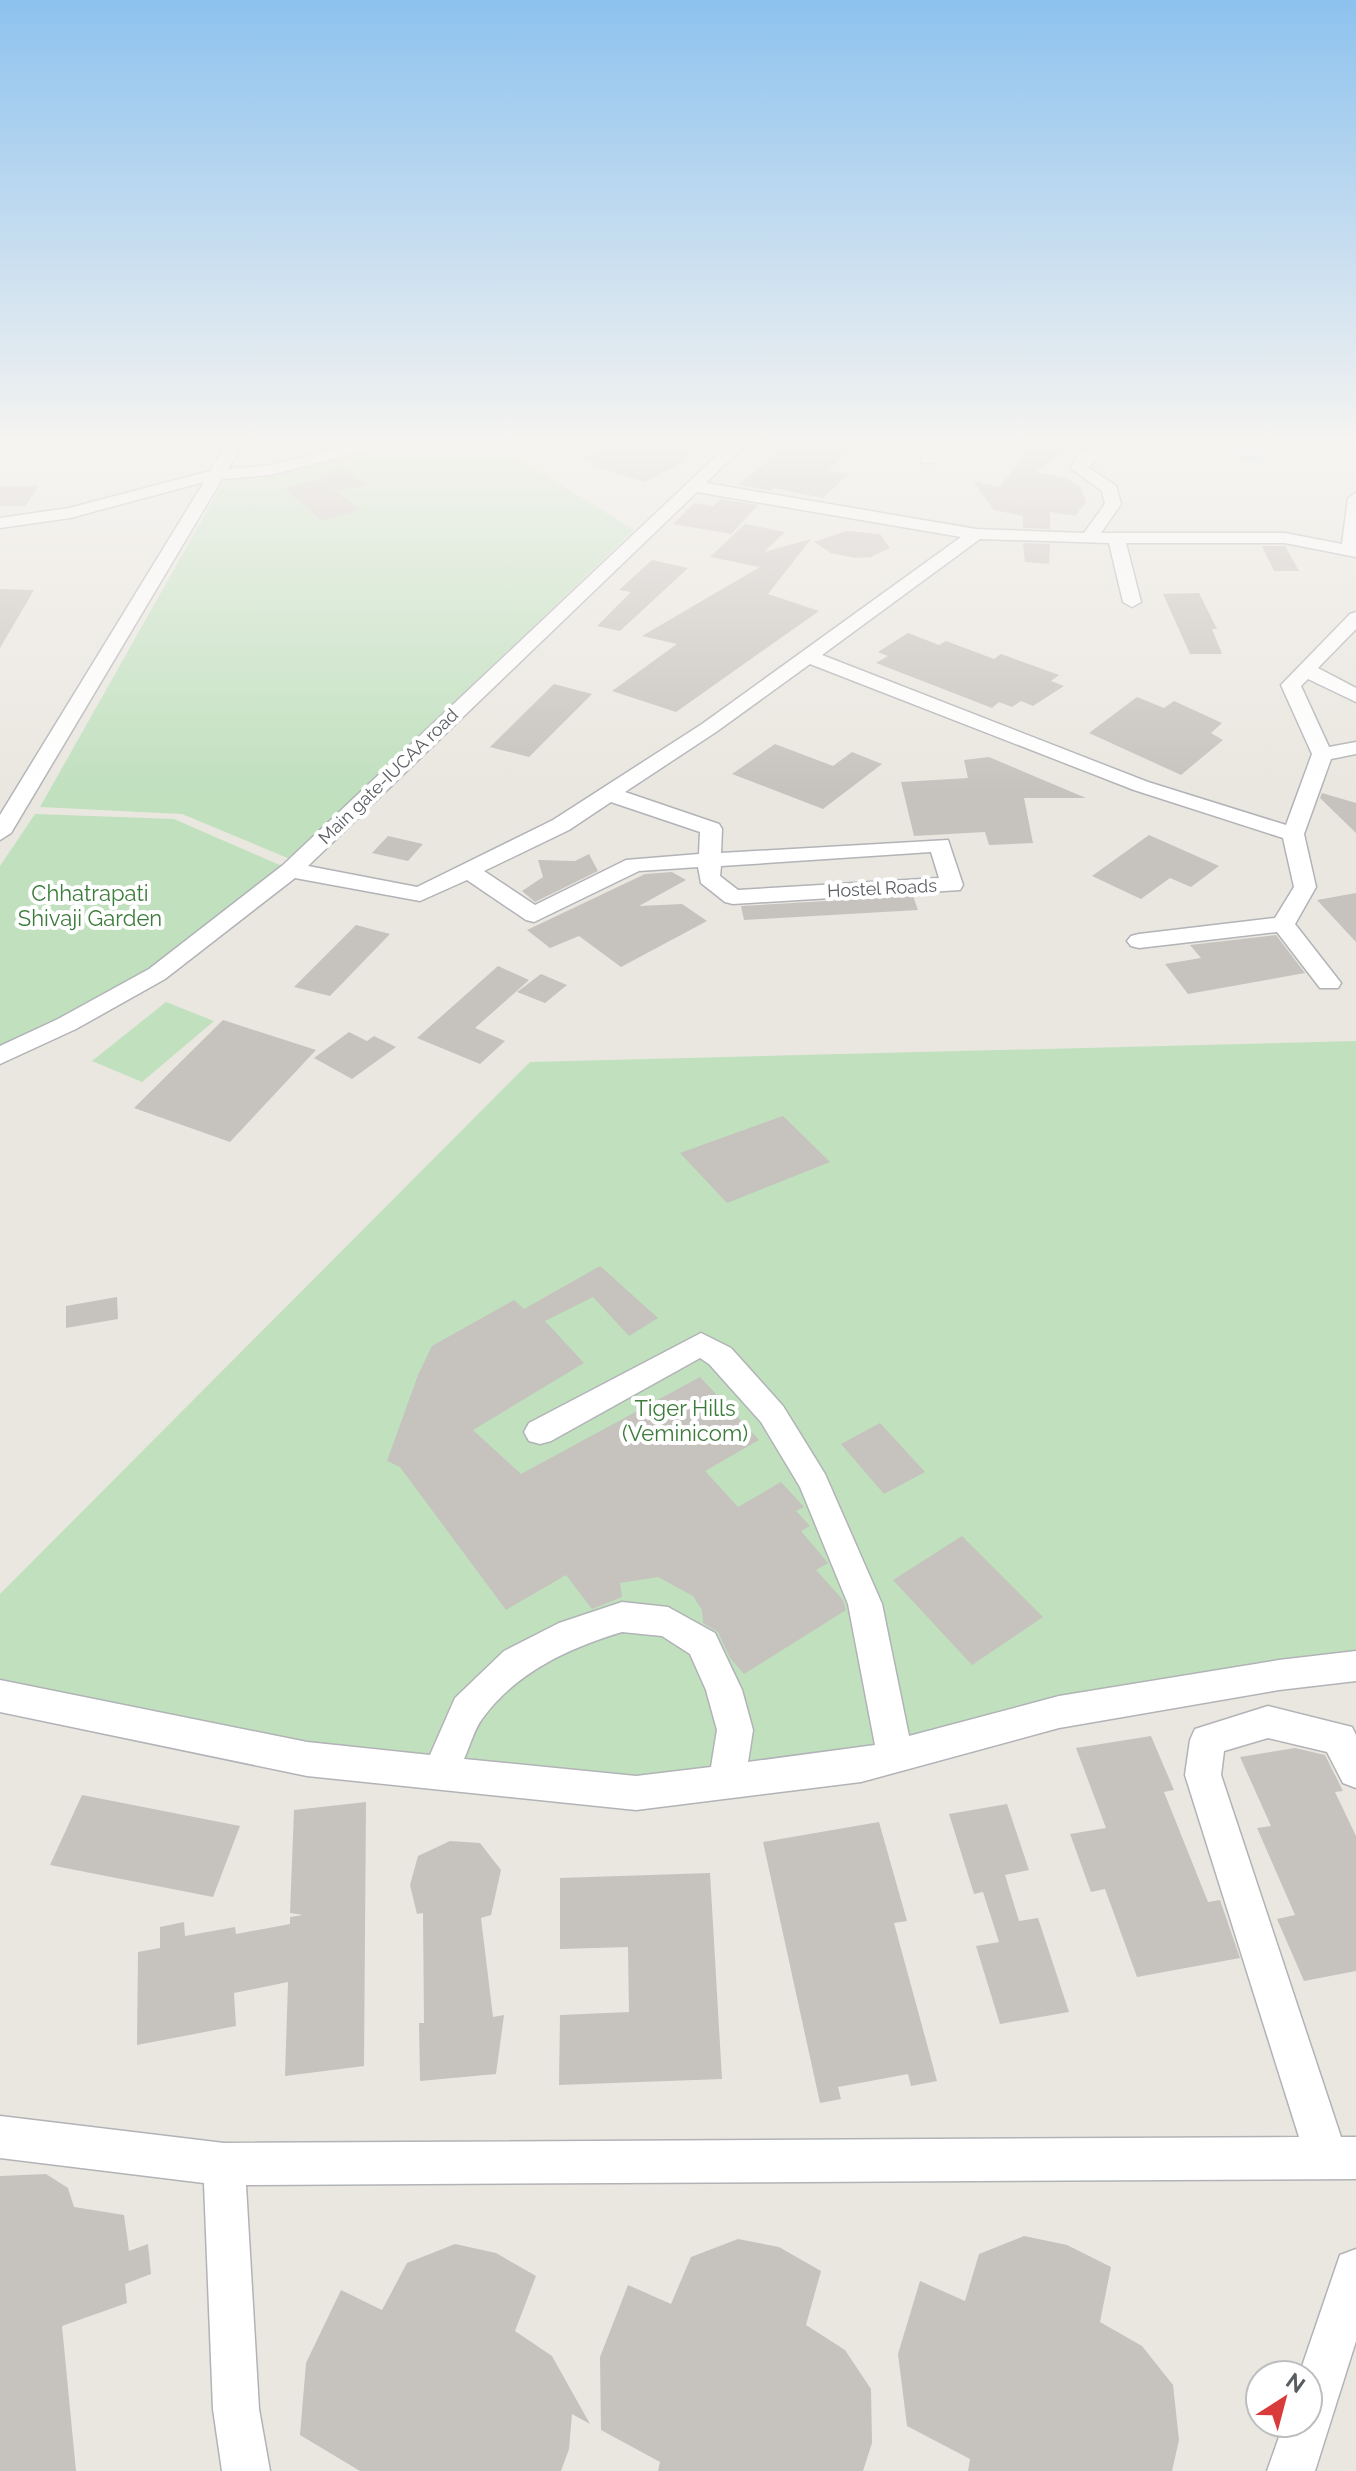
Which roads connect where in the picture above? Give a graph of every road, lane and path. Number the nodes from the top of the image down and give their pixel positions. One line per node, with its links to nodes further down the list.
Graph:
1 (162, 560): 13 (street)
2 (614, 560): 16 (street, Main gate-IUCAA road)
3 (940, 560): 7 (street)
4 (1122, 560): 5 (street)
5 (1132, 602)
6 (1356, 618): 8 (street)
7 (807, 656): 12 (street); 14 (street)
8 (1306, 670): 9 (street); 11 (street)
9 (1356, 696)
10 (1356, 748): 11 (street)
11 (1322, 754): 14 (street)
12 (609, 794): 15 (street); 17 (street)
13 (0, 833)
14 (1293, 834): 18 (street)
15 (709, 859): 15 (street, Hostel Roads); 17 (street, Hostel Roads)
16 (291, 870): 17 (street); 21 (street, Main gate-IUCAA road)
17 (468, 870)
18 (1283, 924): 19 (street); 20 (street)
19 (1139, 941)
20 (1329, 983)
21 (0, 1056)
22 (540, 1432): 25 (street)
23 (1356, 1666): 25 (street)
24 (0, 1696): 27 (street)
25 (895, 1756): 28 (street)
26 (1356, 1771): 30 (street)
27 (440, 1773): 28 (street); 28 (street)
28 (727, 1781)
29 (0, 2137): 31 (street)
30 (1342, 2158): 31 (street)
31 (224, 2164): 35 (street)
32 (1356, 2271): 33 (street)
33 (1324, 2369)
34 (1301, 2439): 36 (street)
35 (246, 2471)
36 (1291, 2471)

